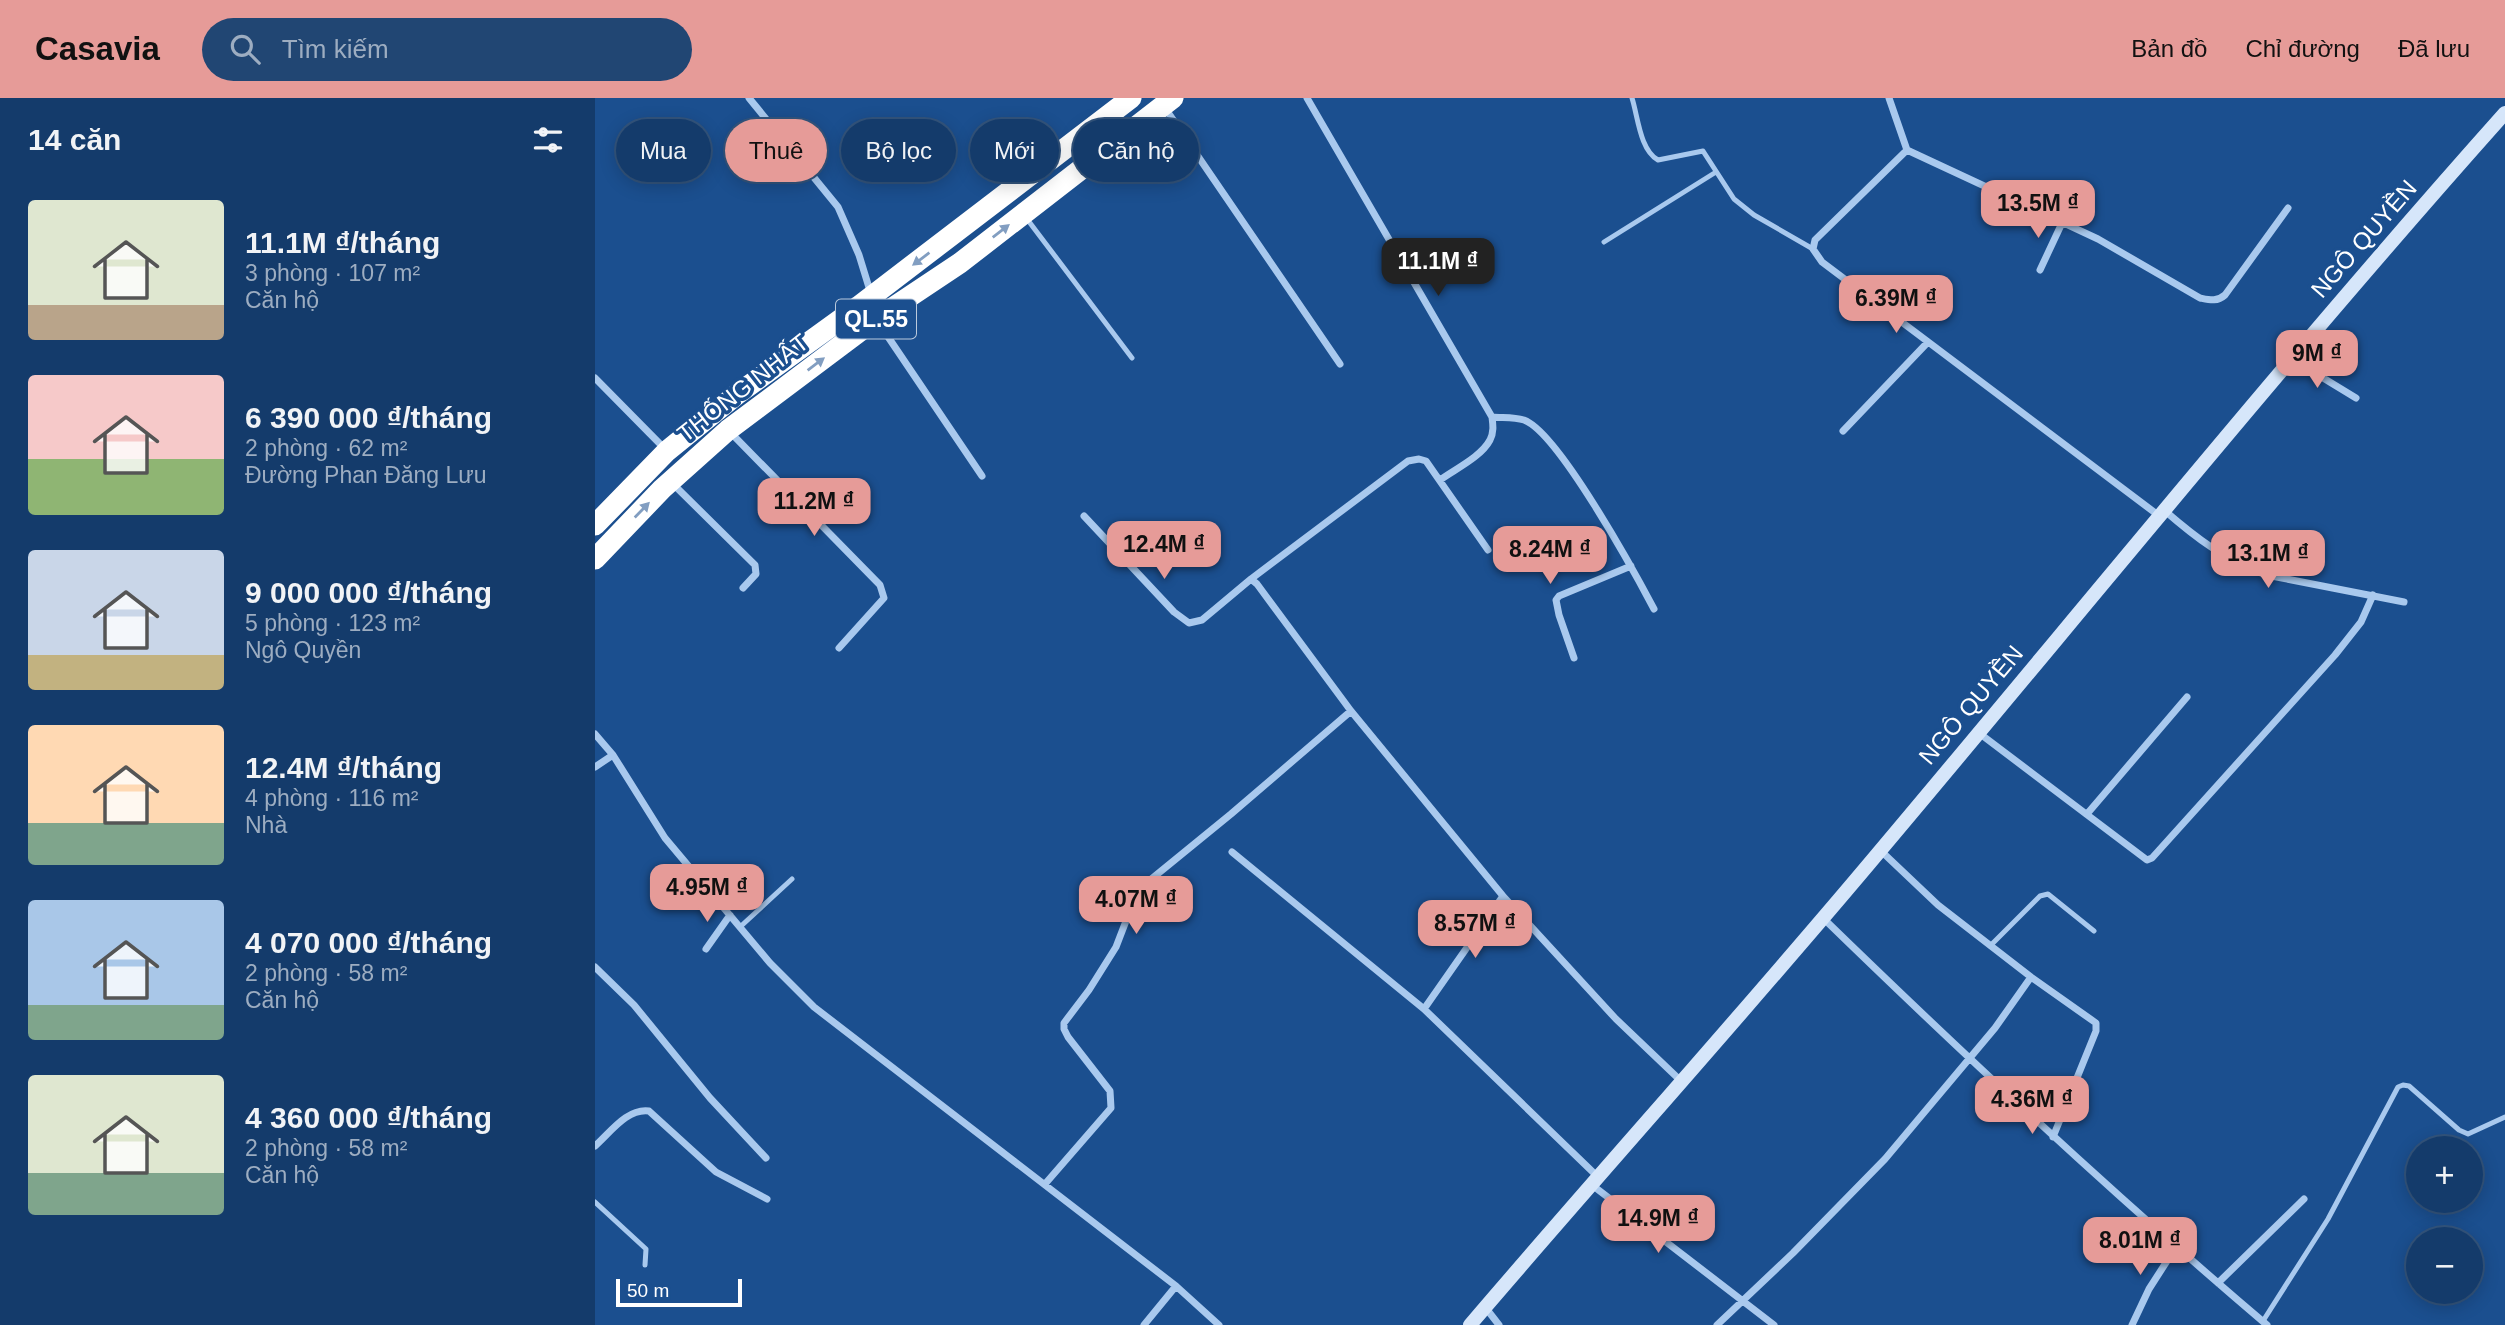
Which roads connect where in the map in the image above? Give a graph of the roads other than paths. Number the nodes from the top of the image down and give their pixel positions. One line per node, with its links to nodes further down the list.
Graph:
1 (749, 98): 17 (street)
2 (1131, 98): 16 (highway, THỐNG NHẤT / QL.55, one-way to 16)
3 (1307, 98): 25 (street)
4 (1632, 98): 9 (lane)
5 (1889, 98): 8 (street)
6 (1168, 101): 11 (highway, THỐNG NHẤT / QL.55); 22 (street)
7 (2505, 113): 21 (street, NGÔ QUYỀN)
8 (1907, 150): 12 (street); 14 (street)
9 (1716, 172): 13 (lane); 14 (lane)
10 (2288, 208): 12 (street)
11 (1023, 214): 16 (highway, THỐNG NHẤT / QL.55, one-way to 11); 20 (lane)
12 (2062, 223): 15 (street)
13 (1604, 242)
14 (1813, 249): 19 (street)
15 (2039, 270)
16 (896, 291): 17 (highway, THỐNG NHẤT / QL.55); 18 (highway, THỐNG NHẤT / QL.55)
17 (872, 296): 28 (highway, THỐNG NHẤT / QL.55)
18 (876, 319): 26 (highway, THỐNG NHẤT / QL.55, one-way to 18); 29 (street)
19 (1928, 342): 27 (street); 32 (street)
20 (1132, 358)
21 (2291, 358): 24 (street); 32 (street, NGÔ QUYỀN)
22 (1340, 365)
23 (595, 378): 28 (street)
24 (2356, 398)
25 (1492, 417): 30 (street); 37 (street)
26 (728, 430): 31 (highway, THỐNG NHẤT / QL.55); 43 (street)
27 (1843, 431)
28 (667, 451): 34 (highway, THỐNG NHẤT / QL.55)
29 (982, 476)
30 (1440, 480): 35 (street); 38 (street)
31 (671, 482): 36 (highway, THỐNG NHẤT / QL.55, one-way to 31); 39 (street)
32 (2161, 512): 40 (street); 47 (street, NGÔ QUYỀN)
33 (1084, 516): 38 (street)
34 (595, 525)
35 (1488, 550)
36 (595, 559)
37 (1631, 566): 42 (street); 44 (street)
38 (1251, 579): 46 (street)
39 (743, 588)
40 (2373, 595): 41 (street); 51 (street)
41 (2404, 602)
42 (1654, 609)
43 (839, 648)
44 (1574, 658)
45 (2187, 697): 51 (street)
46 (1351, 711): 55 (street); 72 (street)
47 (1978, 732): 51 (street); 52 (street, NGÔ QUYỀN)
48 (595, 734): 49 (street)
49 (613, 755): 50 (street); 56 (street)
50 (595, 767)
51 (2087, 814)
52 (1880, 850): 57 (street, NGÔ QUYỀN); 60 (street)
53 (1232, 852): 64 (street)
54 (792, 879): 58 (lane)
55 (1503, 896): 64 (street); 66 (street)
56 (730, 915): 58 (street); 61 (street)
57 (1823, 918): 65 (street); 66 (street, NGÔ QUYỀN)
58 (740, 927): 72 (street)
59 (2094, 931): 60 (lane)
60 (1990, 946): 63 (street)
61 (706, 949)
62 (595, 967): 70 (street)
63 (2031, 977): 65 (street); 68 (street)
64 (1424, 1009): 71 (street)
65 (1968, 1059): 68 (street); 80 (street)
66 (1681, 1081): 71 (street, NGÔ QUYỀN)
67 (2505, 1117): 82 (lane)
68 (2053, 1137): 76 (street)
69 (595, 1146): 73 (street)
70 (766, 1158)
71 (1595, 1182): 80 (street); 81 (street, NGÔ QUYỀN)
72 (1045, 1184): 79 (street)
73 (767, 1199)
74 (2304, 1199): 78 (street)
75 (595, 1202): 77 (lane)
76 (2176, 1247): 78 (street); 89 (street)
77 (645, 1265)
78 (2218, 1283): 82 (street)
79 (1176, 1286): 83 (street); 84 (street)
80 (1742, 1300): 87 (street); 88 (street)
81 (1485, 1307): 85 (street, NGÔ QUYỀN); 86 (street)
82 (2265, 1323)
83 (1145, 1325)
84 (1219, 1325)
85 (1470, 1325)
86 (1499, 1325)
87 (1717, 1325)
88 (1774, 1325)
89 (2132, 1325)

